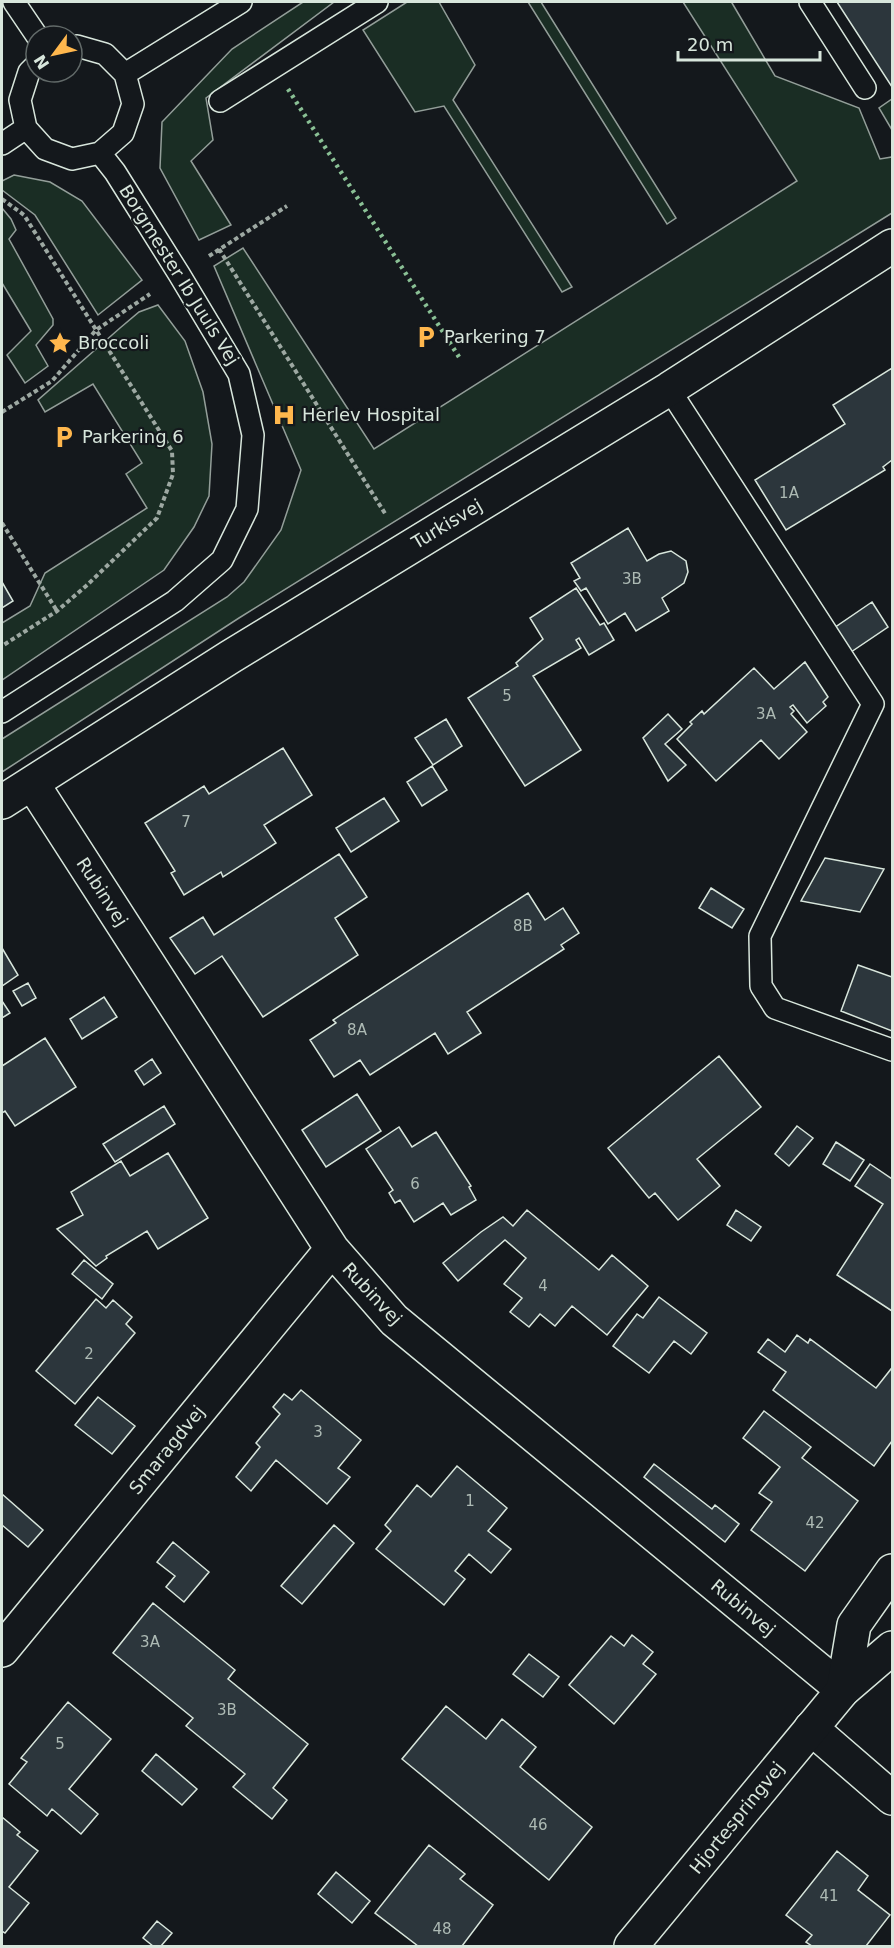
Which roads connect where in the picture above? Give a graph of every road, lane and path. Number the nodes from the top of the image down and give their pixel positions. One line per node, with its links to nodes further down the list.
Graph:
1 (15, 2): 5 (lane)
2 (241, 2): 7 (lane)
3 (377, 2): 10 (lane)
4 (810, 2): 9 (lane)
5 (29, 24)
6 (84, 48): 7 (lane)
7 (125, 74): 13 (lane)
8 (25, 84): 11 (lane)
9 (865, 88)
10 (220, 101)
11 (26, 128): 12 (lane); 13 (lane)
12 (2, 144)
13 (100, 153): 18 (lane, Borgmester Ib Juuls Vej)
14 (2, 199): 19 (path)
15 (287, 206): 17 (path)
16 (892, 246): 20 (street, Turkisvej)
17 (219, 249): 18 (path); 23 (path)
18 (179, 274): 19 (path); 26 (lane, Borgmester Ib Juuls Vej)
19 (96, 330): 21 (path); 24 (path)
20 (669, 389): 23 (street, Turkisvej); 29 (lane)
21 (2, 412)
22 (2, 523): 24 (path)
23 (407, 549): 27 (street, Turkisvej)
24 (57, 611): 25 (path)
25 (2, 646)
26 (2, 712)
27 (32, 783): 28 (street, Turkisvej); 30 (street, Rubinvej)
28 (2, 802)
29 (892, 1050)
30 (332, 1249): 33 (street, Smaragdvej); 34 (street, Rubinvej)
31 (892, 1571): 34 (street)
32 (892, 1648): 34 (street, Hjortespringvej)
33 (2, 1650)
34 (843, 1690): 35 (street, Hjortespringvej)
35 (811, 1728): 36 (street); 37 (street, Hjortespringvej)
36 (892, 1798)
37 (631, 1947)

